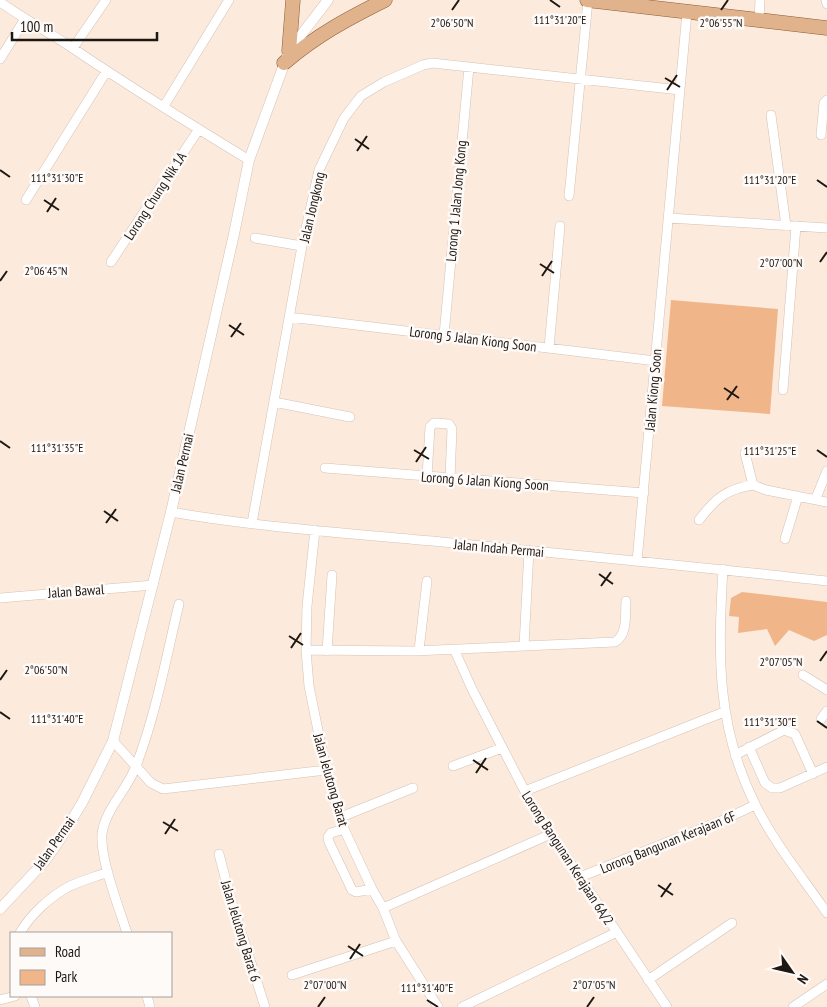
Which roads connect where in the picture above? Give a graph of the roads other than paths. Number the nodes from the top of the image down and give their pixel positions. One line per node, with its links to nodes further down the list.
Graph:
1 (106, 0): 13 (street)
2 (228, 0): 21 (street)
3 (293, 0): 14 (main road)
4 (328, 0): 14 (street, Jalan Permai)
5 (385, 0): 14 (main road)
6 (587, 0): 9 (main road); 18 (street)
7 (760, 0): 11 (street)
8 (0, 2): 10 (street)
9 (687, 12): 11 (main road); 19 (street, Jalan Kiong Soon)
10 (25, 19): 13 (street); 15 (street)
11 (759, 20): 12 (main road)
12 (827, 28)
13 (73, 48): 17 (street)
14 (287, 57): 25 (street, Jalan Permai)
15 (0, 59)
16 (469, 67): 18 (street, Jalan Jongkong); 33 (street, Jalan Jongkong); 36 (street, Lorong 1 Jalan Jong Kong)
17 (106, 72): 21 (street); 27 (street)
18 (580, 80): 19 (street, Jalan Jongkong); 26 (street)
19 (680, 90): 28 (street, Jalan Kiong Soon)
20 (827, 100): 24 (street)
21 (164, 106): 23 (street)
22 (771, 115): 30 (street)
23 (199, 129): 25 (street); 34 (street, Lorong Chung Nik 1A)
24 (821, 135)
25 (249, 160): 52 (street, Jalan Permai)
26 (569, 196)
27 (26, 200)
28 (669, 218): 30 (street); 38 (street, Jalan Kiong Soon)
29 (560, 226): 37 (street)
30 (791, 226): 31 (street); 39 (street)
31 (827, 228)
32 (255, 238): 33 (street)
33 (302, 246): 35 (street, Jalan Jongkong)
34 (112, 262)
35 (289, 316): 36 (street, Lorong 5 Jalan Kiong Soon); 40 (street, Jalan Jongkong)
36 (444, 336): 37 (street, Lorong 5 Jalan Kiong Soon)
37 (549, 348): 38 (street, Lorong 5 Jalan Kiong Soon)
38 (656, 361): 48 (street, Jalan Kiong Soon)
39 (783, 390)
40 (274, 402): 41 (street); 54 (street, Jalan Jongkong)
41 (350, 417)
42 (745, 452): 47 (street)
43 (326, 468): 45 (street, Lorong 6 Jalan Kiong Soon)
44 (827, 471): 50 (street)
45 (427, 476): 46 (street, Lorong 6 Jalan Kiong Soon); 46 (street)
46 (450, 478): 48 (street, Lorong 6 Jalan Kiong Soon)
47 (753, 485): 49 (street); 53 (street)
48 (644, 493): 58 (street, Jalan Kiong Soon)
49 (798, 496): 50 (street); 56 (street)
50 (816, 498): 51 (street)
51 (827, 502)
52 (170, 512): 54 (street, Jalan Indah Permai); 63 (street, Jalan Permai)
53 (699, 520)
54 (252, 523): 55 (street, Jalan Indah Permai)
55 (315, 530): 57 (street, Jalan Indah Permai); 69 (street, Jalan Jelutong Barat)
56 (785, 540)
57 (529, 550): 58 (street, Jalan Indah Permai); 67 (street)
58 (638, 561): 59 (street, Jalan Indah Permai)
59 (724, 569): 62 (street, Jalan Indah Permai); 75 (street)
60 (332, 575): 71 (street)
61 (426, 581): 70 (street)
62 (827, 581)
63 (153, 585): 64 (street, Jalan Bawal); 77 (street, Jalan Permai)
64 (0, 598)
65 (626, 601): 67 (street)
66 (178, 604): 83 (street)
67 (524, 646): 68 (street)
68 (454, 649): 70 (street); 79 (street, Lorong Bangunan Kerajaan 6A/2)
69 (306, 650): 71 (street); 84 (street, Jalan Jelutong Barat)
70 (419, 650): 71 (street)
71 (327, 651)
72 (803, 675): 73 (street)
73 (827, 690)
74 (827, 710): 76 (street)
75 (724, 712): 80 (street); 87 (street)
76 (821, 719)
77 (113, 741): 83 (street); 97 (street, Jalan Permai)
78 (750, 747): 80 (street); 85 (street); 85 (street)
79 (502, 748): 81 (street); 87 (street, Lorong Bangunan Kerajaan 6A/2)
80 (735, 755): 88 (street)
81 (453, 766)
82 (827, 767): 85 (street)
83 (136, 768): 84 (street); 93 (street)
84 (326, 770): 89 (street, Jalan Jelutong Barat)
85 (814, 774)
86 (413, 788): 89 (street)
87 (525, 791): 91 (street, Lorong Bangunan Kerajaan 6A/2)
88 (755, 805): 94 (street, Lorong Bangunan Kerajaan 6F); 98 (street)
89 (340, 817): 90 (street, Jalan Jelutong Barat)
90 (344, 830): 95 (street, Jalan Jelutong Barat); 95 (street)
91 (551, 834): 94 (street, Lorong Bangunan Kerajaan 6A/2); 96 (street)
92 (219, 854): 107 (street, Jalan Jelutong Barat 6)
93 (108, 872): 100 (street); 101 (street)
94 (580, 877): 102 (street, Lorong Bangunan Kerajaan 6A/2)
95 (372, 889): 96 (street, Jalan Jelutong Barat)
96 (383, 908): 103 (street, Jalan Jelutong Barat)
97 (0, 909)
98 (827, 914)
99 (732, 923): 105 (street)
100 (21, 932)
101 (127, 932)
102 (616, 932): 105 (street, Lorong Bangunan Kerajaan 6A/2); 109 (street)
103 (396, 941): 104 (street); 108 (street, Jalan Jelutong Barat)
104 (292, 975)
105 (648, 980): 110 (street, Lorong Bangunan Kerajaan 6A/2)
106 (827, 984): 111 (street)
107 (265, 1007)
108 (438, 1007)
109 (462, 1007)
110 (666, 1007)
111 (793, 1007)

